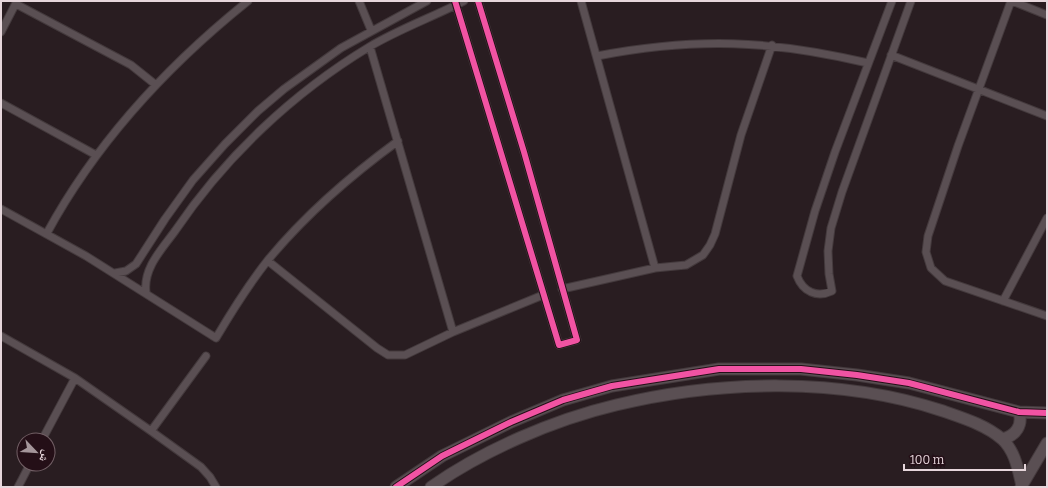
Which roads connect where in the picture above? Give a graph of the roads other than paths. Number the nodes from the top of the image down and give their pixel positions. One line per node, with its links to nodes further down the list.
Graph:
1 (248, 1): 20 (street)
2 (359, 1): 13 (street)
3 (427, 1): 13 (street)
4 (464, 1): 11 (street)
5 (478, 1): 34 (street)
6 (581, 1): 18 (street)
7 (892, 1): 19 (street)
8 (911, 1): 17 (street)
9 (1011, 1): 12 (street); 21 (street)
10 (16, 2): 14 (street); 20 (street)
11 (456, 3): 16 (street); 36 (street)
12 (1047, 15)
13 (371, 30): 29 (street)
14 (1, 32)
15 (772, 45): 18 (street); 19 (street); 32 (street)
16 (370, 47): 24 (street); 30 (street)
17 (891, 55): 19 (street); 21 (street)
18 (597, 56): 32 (street)
19 (868, 63)
20 (156, 85): 25 (street)
21 (978, 89): 23 (street); 37 (street)
22 (1, 103): 25 (street)
23 (1047, 116)
24 (398, 141): 31 (street); 39 (street)
25 (96, 155): 28 (street)
26 (1, 209): 28 (street)
27 (1047, 218): 37 (street)
28 (47, 233): 33 (street)
29 (148, 245): 30 (street); 33 (street)
30 (160, 252): 35 (street)
31 (268, 261): 35 (street); 39 (street)
32 (655, 268): 34 (street)
33 (115, 274): 35 (street)
34 (562, 289): 36 (street)
35 (146, 292)
36 (543, 295): 39 (street)
37 (1003, 301): 38 (street)
38 (1047, 316)
39 (453, 332)
40 (1, 336): 42 (street)
41 (206, 356): 45 (street)
42 (75, 378): 45 (street); 46 (street)
43 (1019, 412): 44 (street); 47 (street); 52 (street)
44 (1047, 413)
45 (151, 430): 51 (street)
46 (46, 432)
47 (1002, 439): 53 (street); 54 (street)
48 (1047, 443): 54 (street)
49 (26, 472): 50 (street)
50 (18, 487)
51 (216, 487)
52 (396, 487)
53 (431, 487)
54 (1021, 487)

